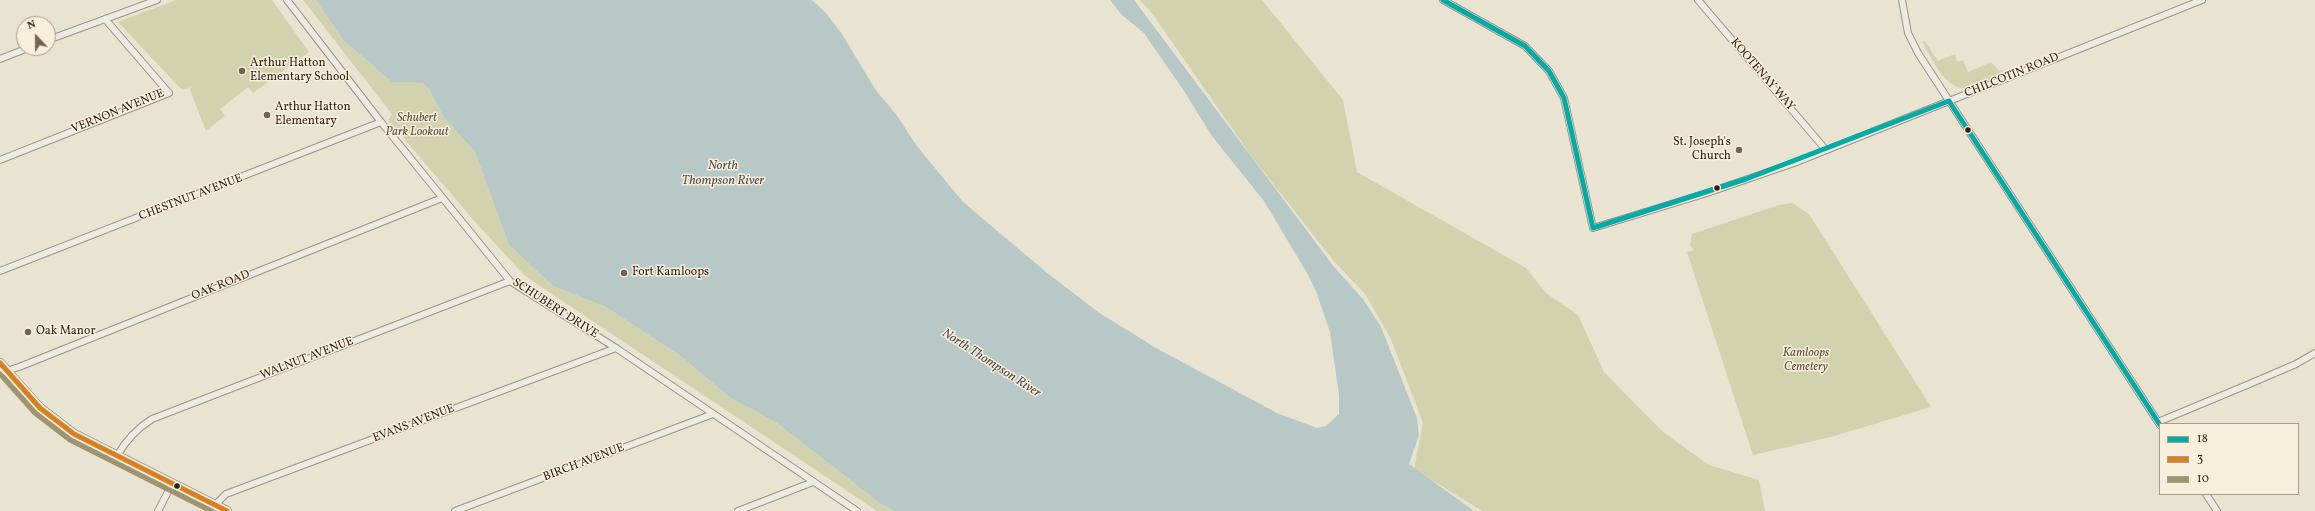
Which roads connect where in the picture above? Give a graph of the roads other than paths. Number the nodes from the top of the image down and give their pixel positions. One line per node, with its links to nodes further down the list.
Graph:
1 (157, 0): 7 (street)
2 (287, 0): 12 (street, SCHUBERT DRIVE)
3 (1443, 0): 13 (street, CHILCOTIN ROAD)
4 (1698, 0): 13 (street, KOOTENAY WAY)
5 (1902, 0): 11 (street)
6 (2202, 0): 11 (street, CHILCOTIN ROAD)
7 (105, 19): 8 (street); 14 (street, VERNON AVENUE)
8 (56, 37)
9 (16, 53): 10 (street)
10 (0, 59)
11 (1949, 101): 13 (street, CHILCOTIN ROAD); 24 (street)
12 (382, 122): 15 (street, SCHUBERT DRIVE); 16 (street, CHESTNUT AVENUE)
13 (1826, 150)
14 (0, 160)
15 (442, 198): 17 (street, SCHUBERT DRIVE); 21 (street, OAK ROAD)
16 (0, 271)
17 (510, 281): 18 (street, SCHUBERT DRIVE); 25 (street, WALNUT AVENUE)
18 (616, 348): 22 (street, SCHUBERT DRIVE); 29 (street, EVANS AVENUE)
19 (2315, 352): 23 (street)
20 (0, 363): 21 (main road)
21 (3, 372): 25 (main road)
22 (712, 414): 26 (street, SCHUBERT DRIVE); 32 (street, BIRCH AVENUE)
23 (2161, 423)
24 (2159, 424)
25 (117, 456): 27 (main road)
26 (813, 482): 33 (street); 34 (street, SCHUBERT DRIVE)
27 (172, 484): 29 (main road); 30 (street)
28 (2207, 495): 35 (street)
29 (216, 505): 31 (main road)
30 (158, 511)
31 (227, 511)
32 (455, 511)
33 (738, 511)
34 (857, 511)
35 (2217, 511)

